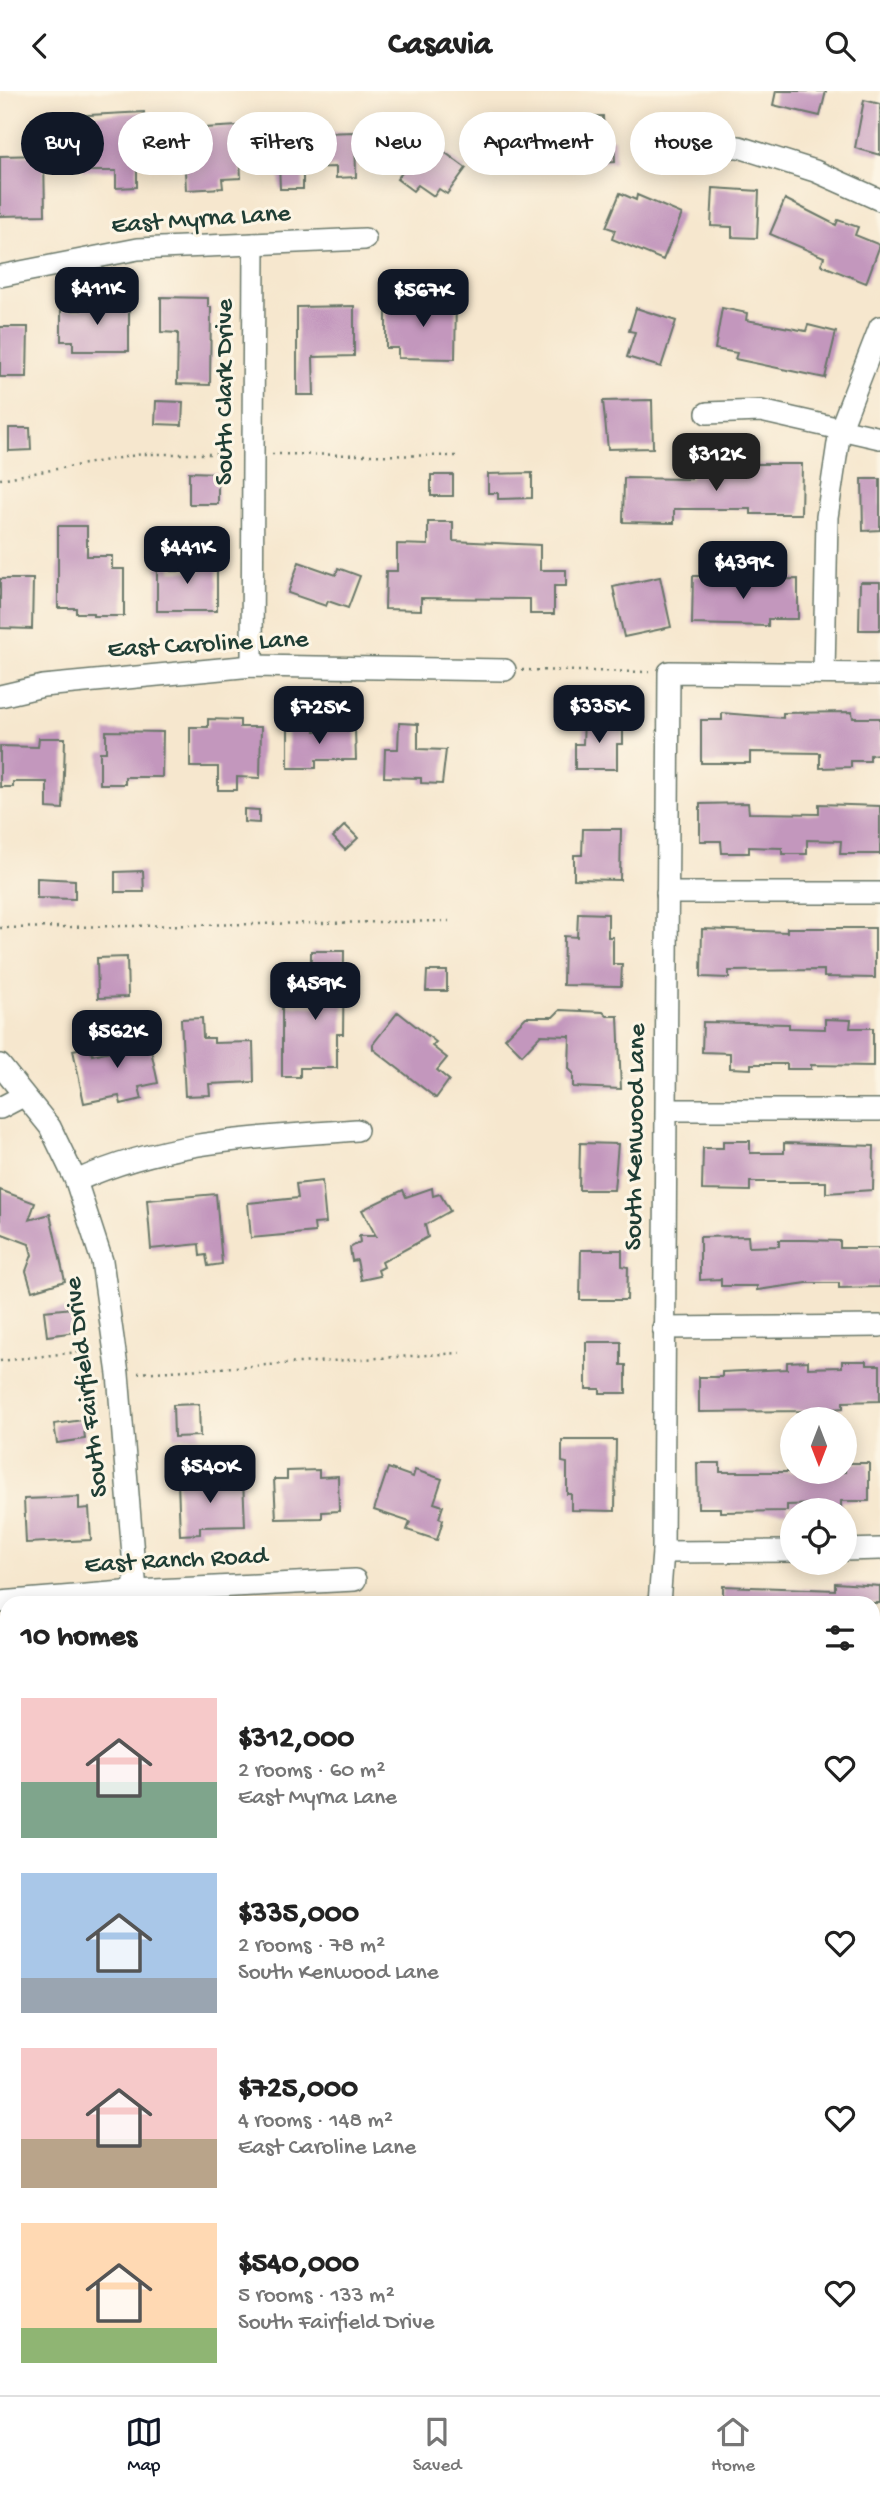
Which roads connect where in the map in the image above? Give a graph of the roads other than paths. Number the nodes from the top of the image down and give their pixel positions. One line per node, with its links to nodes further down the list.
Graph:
1 (736, 147): 2 (street)
2 (880, 200)
3 (365, 239): 4 (street, East Myrna Lane)
4 (254, 244): 5 (street, East Myrna Lane); 10 (street, South Clark Drive)
5 (0, 276)
6 (880, 327): 8 (street)
7 (707, 413): 8 (street)
8 (840, 430): 9 (street); 12 (street)
9 (880, 438)
10 (252, 666): 11 (street, East Caroline Lane); 14 (street, East Caroline Lane)
11 (505, 670)
12 (824, 673): 13 (street); 15 (street, South Kenwood Lane)
13 (880, 674)
14 (0, 696)
15 (667, 893): 16 (street); 20 (street, South Kenwood Lane)
16 (880, 893)
17 (0, 1065): 18 (street, South Fairfield Drive)
18 (23, 1096): 19 (street); 23 (street, South Fairfield Drive)
19 (0, 1108)
20 (667, 1110): 21 (street); 25 (street, South Kenwood Lane)
21 (880, 1110)
22 (357, 1130): 23 (street)
23 (76, 1181): 31 (street, South Fairfield Drive)
24 (880, 1327): 25 (street)
25 (663, 1328): 29 (street, South Kenwood Lane)
26 (880, 1549): 27 (street)
27 (857, 1550)
28 (780, 1551): 29 (street)
29 (663, 1552): 33 (street, South Kenwood Lane)
30 (355, 1580): 32 (street, East Ranch Road)
31 (136, 1596)
32 (149, 1596)
33 (660, 1596)

